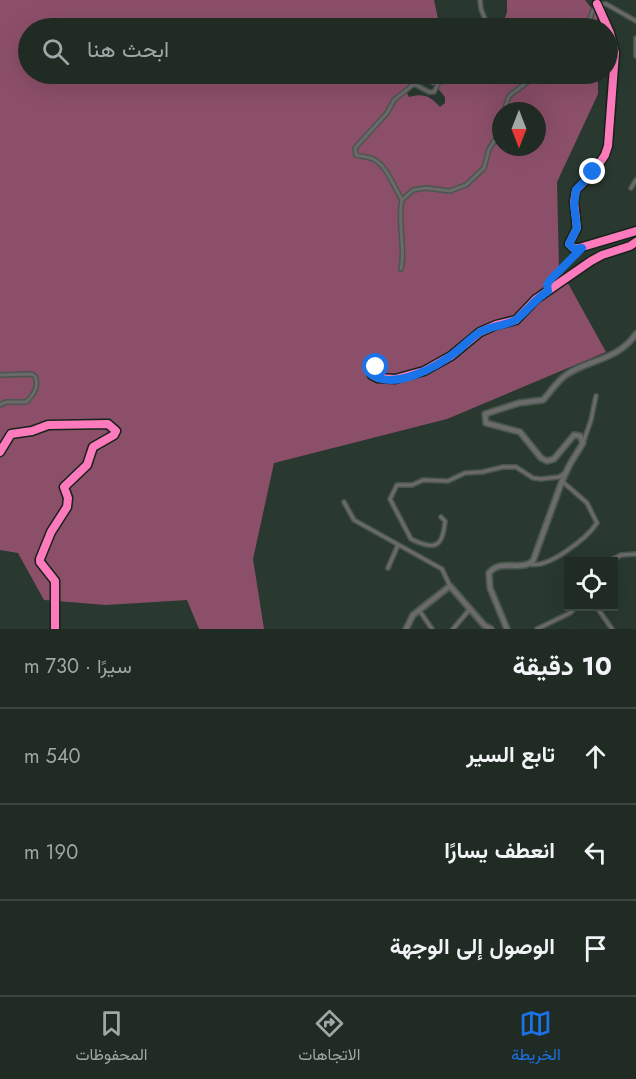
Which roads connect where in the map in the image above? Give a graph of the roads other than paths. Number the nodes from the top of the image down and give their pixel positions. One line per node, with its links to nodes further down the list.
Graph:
1 (480, 0): 3 (street)
2 (597, 4): 4 (street); 5 (street); 6 (street)
3 (485, 18)
4 (590, 18)
5 (603, 18)
6 (636, 21)
7 (636, 38): 8 (street)
8 (636, 56)
9 (414, 84): 18 (street)
10 (414, 84): 11 (street)
11 (438, 84)
12 (525, 84): 14 (street)
13 (613, 84): 21 (street)
14 (507, 102)
15 (492, 144): 18 (street)
16 (636, 180): 17 (street)
17 (631, 188)
18 (402, 200): 22 (street)
19 (636, 231): 21 (street)
20 (636, 242): 23 (street)
21 (582, 248): 23 (street)
22 (401, 269)
23 (548, 291): 25 (street)
24 (636, 334): 29 (main road)
25 (375, 366)
26 (0, 375): 28 (street)
27 (596, 396): 29 (street)
28 (0, 405)
29 (583, 443): 31 (main road)
30 (0, 452): 47 (street)
31 (566, 472): 32 (main road); 34 (street)
32 (562, 481): 38 (main road); 38 (street)
33 (344, 502): 35 (street)
34 (441, 517)
35 (398, 545): 39 (street); 40 (street)
36 (636, 554): 37 (street)
37 (617, 557)
38 (530, 564): 52 (main road)
39 (388, 568)
40 (450, 586): 41 (street); 42 (street)
41 (470, 609): 45 (street); 46 (street)
42 (419, 610): 48 (street); 49 (street)
43 (572, 611): 53 (street)
44 (599, 611): 54 (street)
45 (457, 627): 50 (street)
46 (484, 627): 51 (street)
47 (55, 629)
48 (406, 629)
49 (432, 629)
50 (453, 629)
51 (491, 629)
52 (507, 629)
53 (537, 629)
54 (612, 629)

